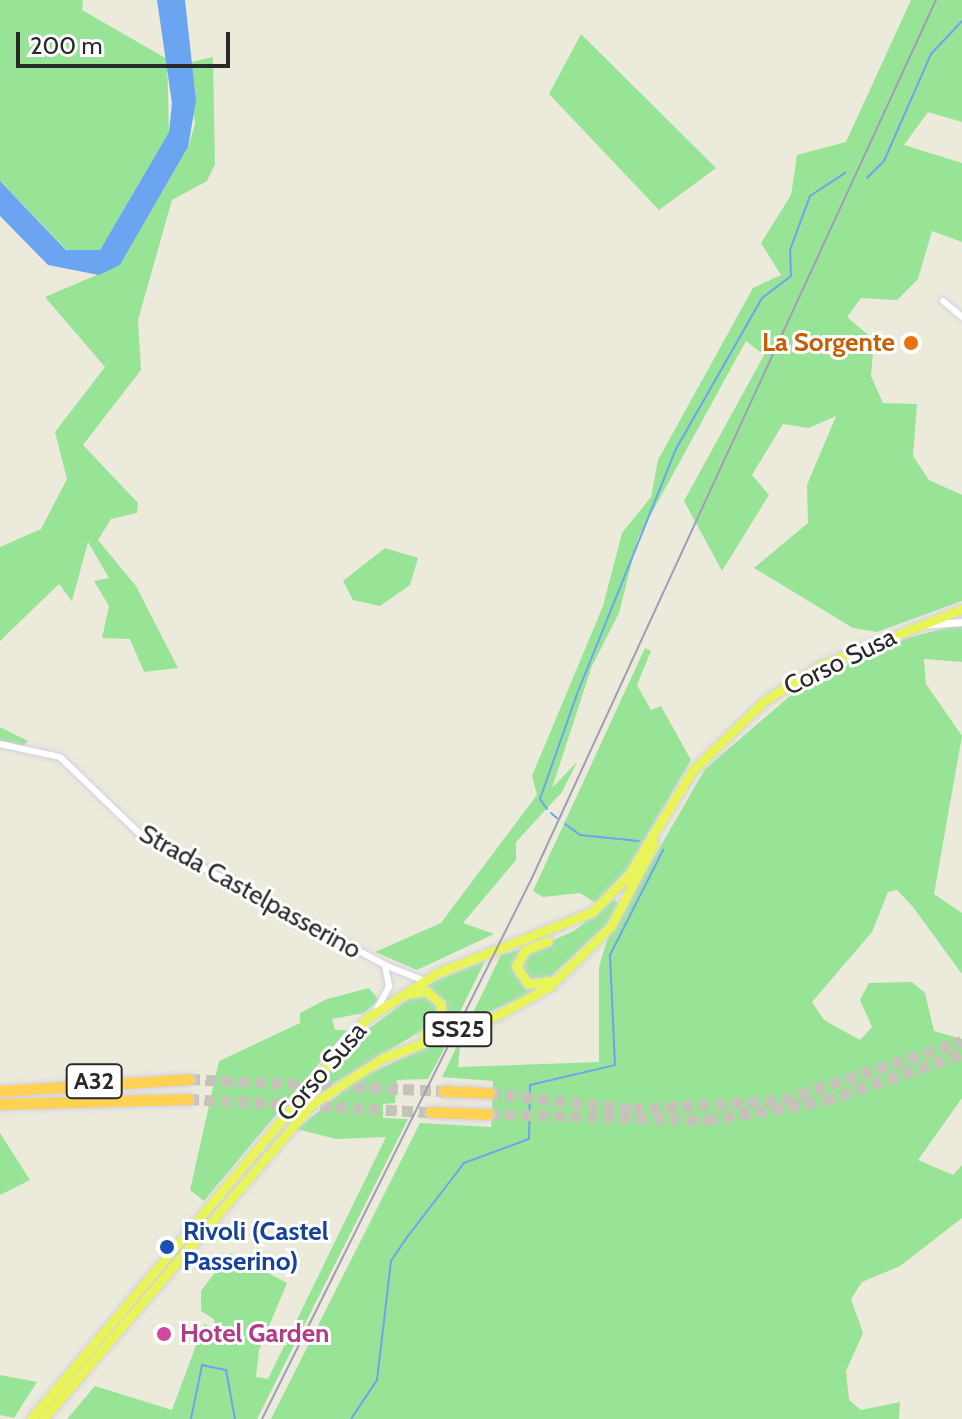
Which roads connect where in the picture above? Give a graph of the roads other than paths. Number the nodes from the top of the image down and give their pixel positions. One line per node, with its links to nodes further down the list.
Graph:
1 (943, 301): 2 (street)
2 (962, 317)
3 (962, 609): 5 (main road, Corso Susa / SS25)
4 (962, 622): 5 (street)
5 (918, 625): 7 (main road, Corso Susa / SS25)
6 (0, 744): 10 (street, Strada Castelpasserino)
7 (669, 806): 8 (main road, Corso Susa / SS25); 9 (main road, Corso Susa / SS25)
8 (580, 920): 9 (main road); 11 (main road, Corso Susa / SS25)
9 (587, 954): 13 (main road, Corso Susa / SS25)
10 (385, 965): 11 (street, Strada Castelpasserino); 12 (street, Strada Castelpasserino)
11 (422, 980): 12 (main road, Corso Susa / SS25)
12 (377, 1009): 13 (main road); 22 (main road, Corso Susa / SS25)
13 (383, 1058): 23 (main road, Corso Susa / SS25)
14 (189, 1079): 15 (highway, A32)
15 (0, 1091)
16 (444, 1091): 17 (highway)
17 (489, 1093)
18 (188, 1099): 19 (highway, A32)
19 (0, 1104)
20 (431, 1112): 21 (highway)
21 (488, 1114)
22 (31, 1419)
23 (43, 1419)

